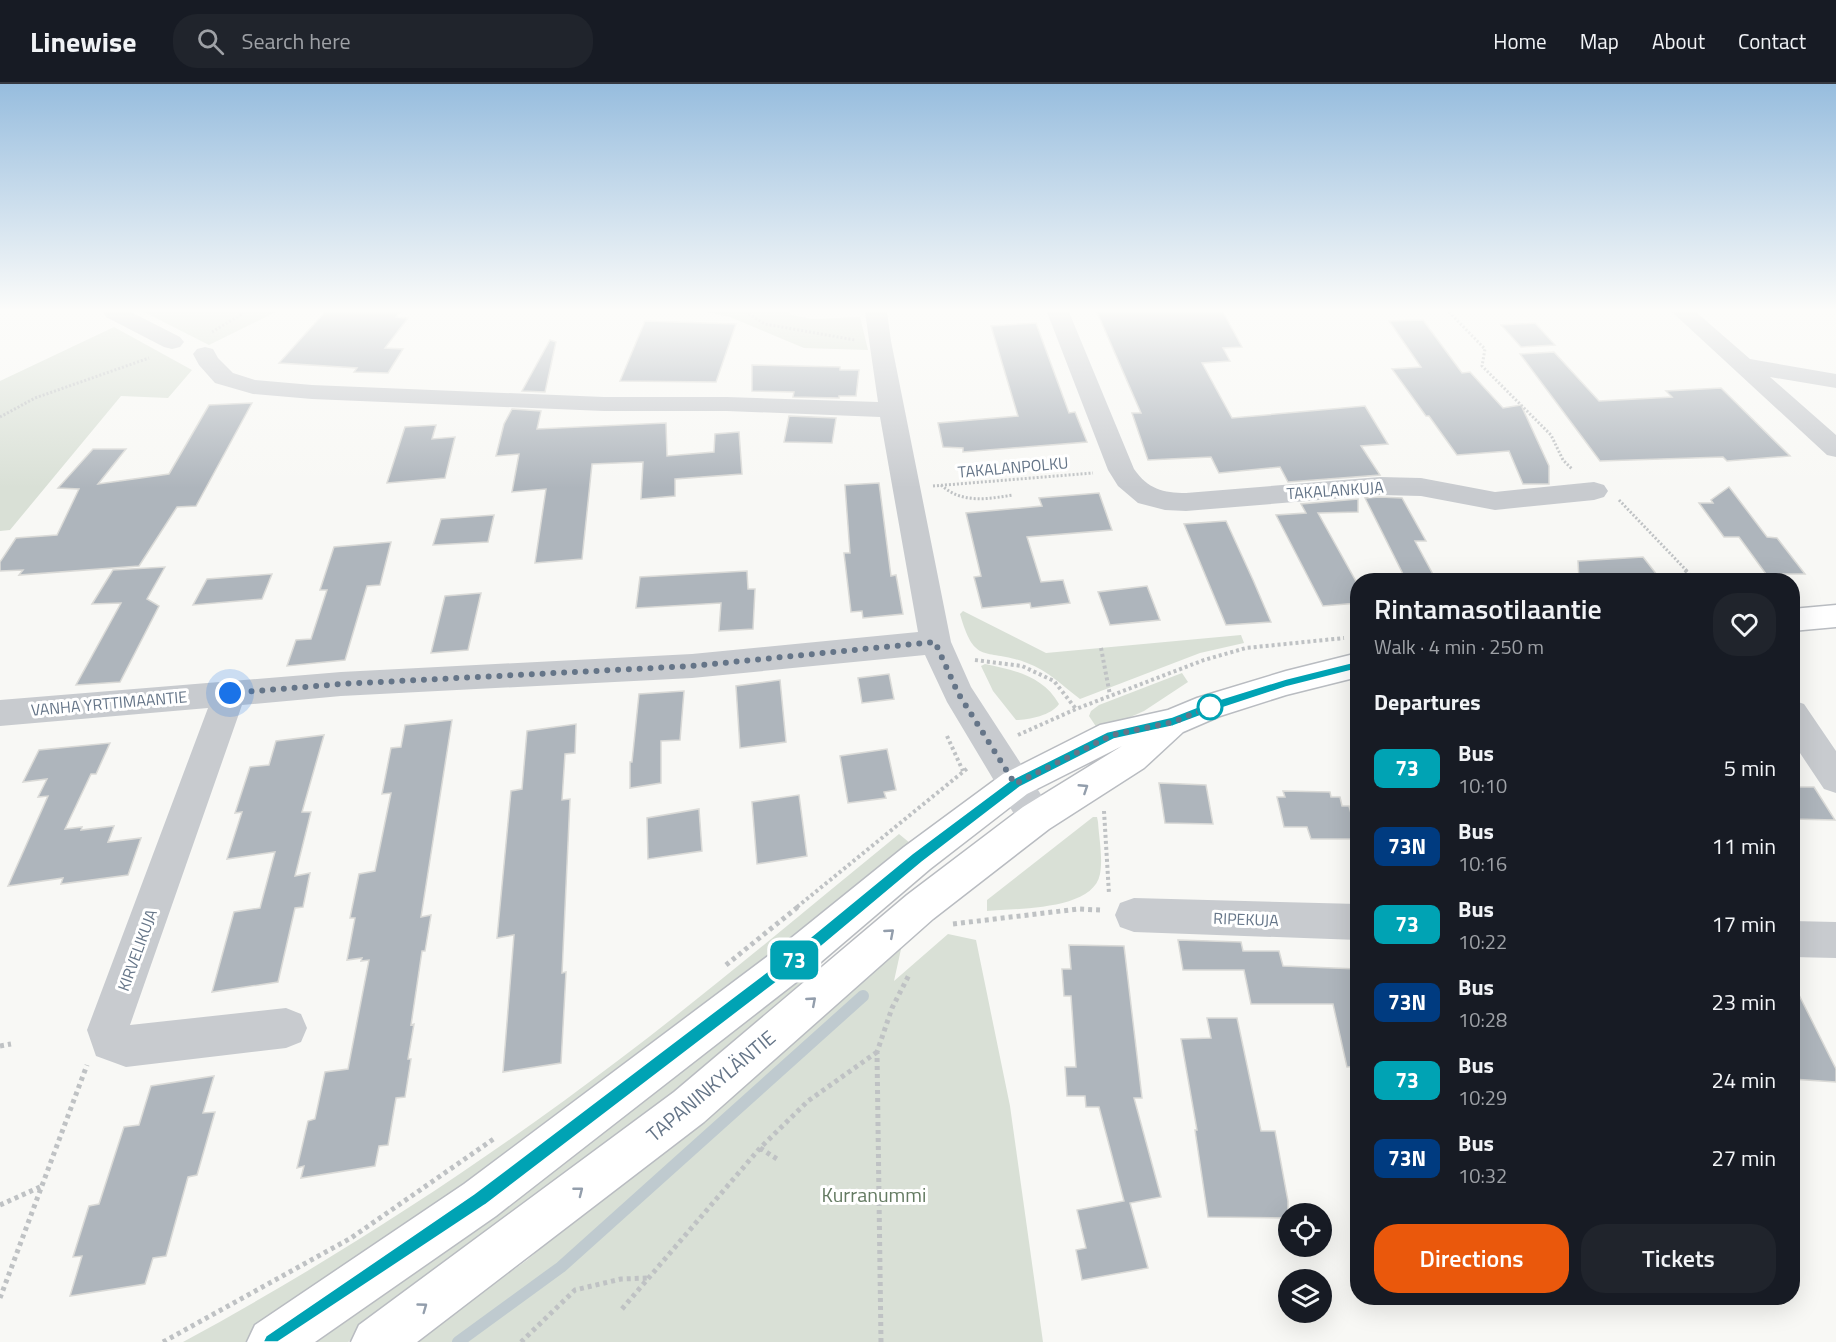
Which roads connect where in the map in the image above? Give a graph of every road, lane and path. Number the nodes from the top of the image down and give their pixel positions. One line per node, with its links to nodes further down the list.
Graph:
1 (113, 371): 10 (path)
2 (217, 371): 9 (street)
3 (885, 371): 9 (street)
4 (1081, 371): 12 (street, TAKALANKUJA)
5 (1487, 371): 15 (path)
6 (1749, 371): 11 (street)
7 (1776, 371): 8 (street)
8 (1836, 381)
9 (893, 410): 14 (street)
10 (0, 417)
11 (1836, 449)
12 (1121, 470): 13 (path, TAKALANPOLKU); 15 (street, TAKALANKUJA)
13 (941, 485): 14 (path, TAKALANPOLKU); 16 (path)
14 (906, 488): 20 (street)
15 (1594, 491): 17 (path)
16 (1012, 495)
17 (1688, 573)
18 (1836, 616): 19 (main road)
19 (1800, 619)
20 (935, 642): 25 (street, VANHA YRTTIMAANTIE); 31 (street)
21 (1101, 648): 26 (path)
22 (1350, 651): 26 (path)
23 (1350, 652): 29 (main road)
24 (969, 659): 27 (path)
25 (230, 693): 28 (street, VANHA YRTTIMAANTIE); 44 (street, KIRVELIKUJA)
26 (1110, 695): 27 (path)
27 (1076, 709): 31 (path)
28 (0, 713)
29 (1173, 722): 33 (main road); 35 (main road, TAPANINKYLÄNTIE, one-way to 29)
30 (1800, 725): 32 (street)
31 (994, 748): 33 (street); 41 (path)
32 (1836, 779)
33 (1015, 784): 35 (street); 57 (main road)
34 (1104, 810): 36 (path)
35 (1036, 818): 58 (main road, TAPANINKYLÄNTIE, one-way to 35)
36 (1122, 912): 37 (street, RIPEKUJA); 38 (path)
37 (1350, 922)
38 (947, 925)
39 (1800, 939): 40 (street)
40 (1836, 940)
41 (722, 968)
42 (910, 973): 47 (path)
43 (286, 1028): 44 (street)
44 (111, 1041): 51 (path)
45 (11, 1044): 46 (path)
46 (0, 1046)
47 (877, 1052): 49 (path); 60 (path)
48 (506, 1131): 56 (path)
49 (760, 1148): 50 (path); 53 (path)
50 (780, 1161)
51 (40, 1187): 52 (path); 54 (path)
52 (0, 1205)
53 (649, 1278): 55 (path); 59 (path)
54 (0, 1298)
55 (622, 1309)
56 (163, 1342)
57 (272, 1342)
58 (376, 1342)
59 (521, 1342)
60 (881, 1342)

